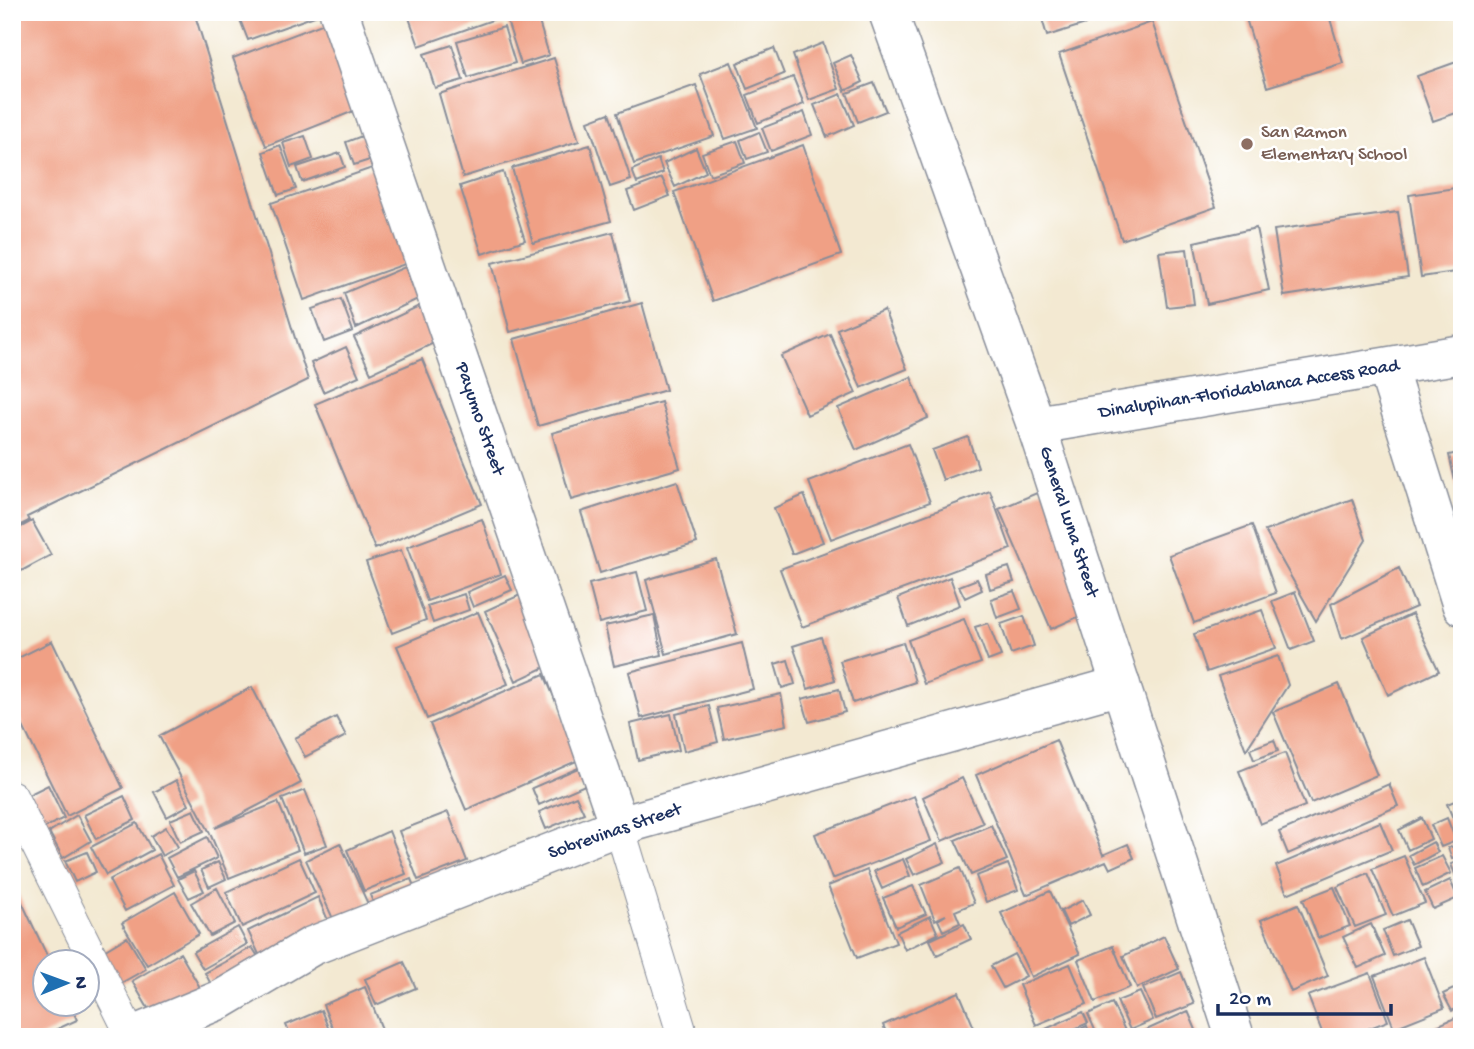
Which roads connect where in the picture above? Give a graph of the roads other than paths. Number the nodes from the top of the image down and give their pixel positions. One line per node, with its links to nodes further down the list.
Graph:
1 (339, 12): 9 (street, Payumo Street)
2 (888, 12): 5 (street, General Luna Street)
3 (1462, 354): 4 (street, Dinalupihan-Floridablanca Access Road)
4 (1387, 367): 5 (street, Dinalupihan-Floridablanca Access Road); 6 (street)
5 (1036, 425): 7 (street, General Luna Street)
6 (1462, 606)
7 (1121, 685): 9 (street, Sobrevinas Street); 12 (street, General Luna Street)
8 (12, 796): 10 (lane)
9 (619, 826): 10 (street, Sobrevinas Street); 11 (lane)
10 (132, 1037)
11 (683, 1037)
12 (1235, 1037)

